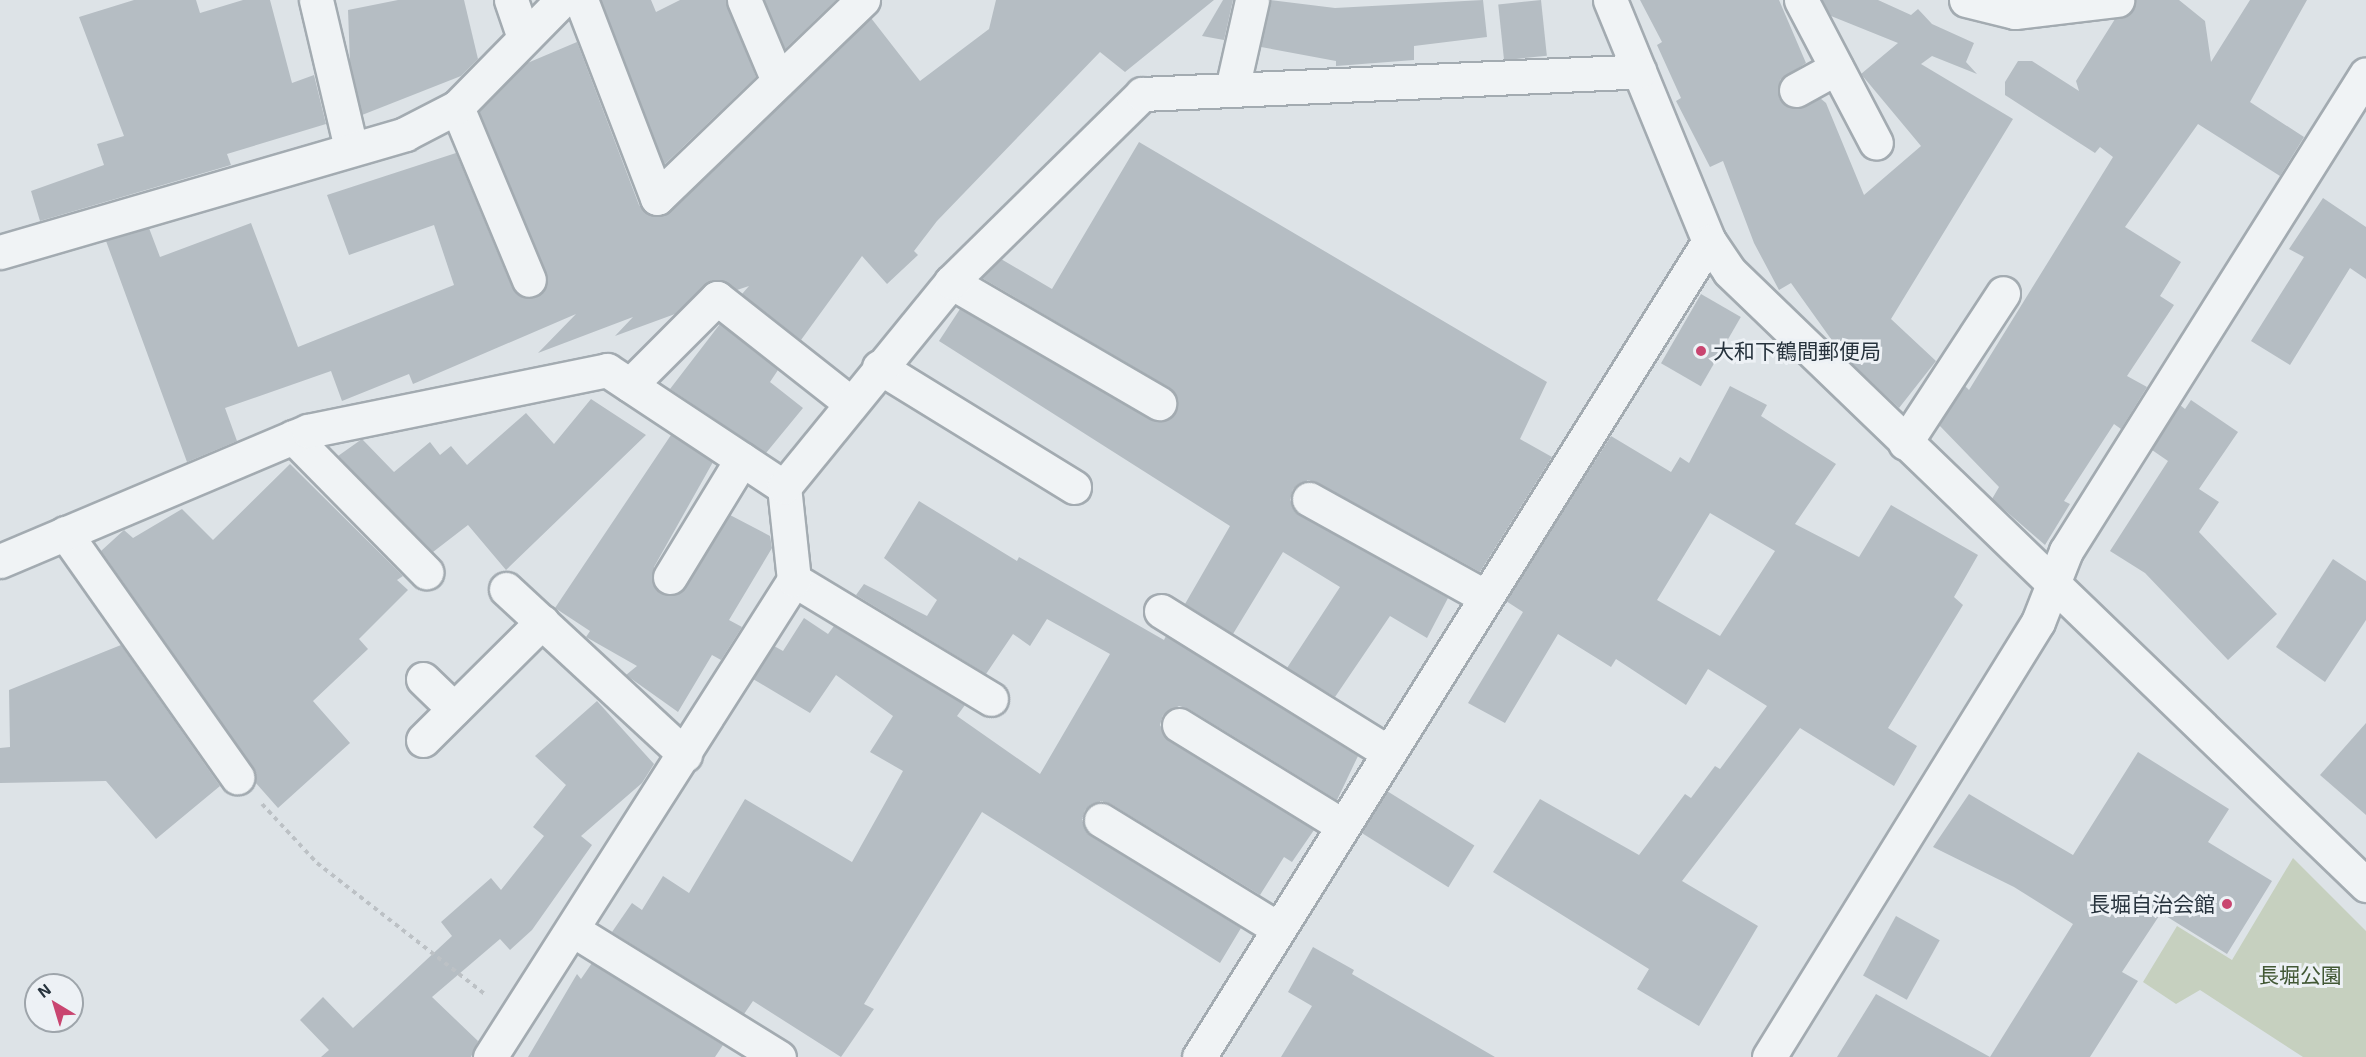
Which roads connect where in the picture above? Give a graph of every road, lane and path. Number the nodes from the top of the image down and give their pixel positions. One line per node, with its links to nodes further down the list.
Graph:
1 (316, 0): 21 (street)
2 (510, 0): 12 (street)
3 (562, 0): 12 (street)
4 (581, 0): 16 (street)
5 (744, 0): 16 (street)
6 (862, 0): 16 (street)
7 (1252, 0): 17 (street)
8 (1610, 0): 14 (street)
9 (1801, 0): 13 (street)
10 (1965, 0): 11 (street)
11 (2117, 0)
12 (524, 36): 19 (street)
13 (1836, 68): 18 (street); 20 (street)
14 (1639, 71): 17 (street); 22 (street)
15 (2366, 74): 42 (street)
16 (778, 81)
17 (1232, 89): 25 (street)
18 (1796, 90)
19 (457, 107): 21 (street); 24 (street)
20 (1876, 143)
21 (351, 148): 23 (street)
22 (1709, 241): 32 (street); 44 (street)
23 (0, 252)
24 (529, 280)
25 (951, 282): 27 (street); 30 (street)
26 (2003, 293): 32 (street)
27 (879, 367): 29 (street); 35 (street)
28 (630, 385): 29 (street); 31 (street); 33 (street)
29 (849, 402): 34 (street)
30 (1159, 404)
31 (293, 437): 37 (street); 39 (street)
32 (1905, 442): 42 (street)
33 (742, 459): 34 (street); 40 (street)
34 (784, 487): 41 (street)
35 (1074, 487)
36 (1309, 499): 44 (street)
37 (65, 533): 38 (street); 54 (street)
38 (0, 561)
39 (426, 572)
40 (670, 578)
41 (795, 580): 48 (street); 53 (street)
42 (2053, 582): 57 (street); 64 (street)
43 (506, 589): 46 (street)
44 (1484, 596): 52 (street)
45 (1161, 611): 52 (street)
46 (542, 622): 49 (street); 53 (street)
47 (423, 679): 49 (street)
48 (991, 699)
49 (454, 709): 51 (street)
50 (1179, 725): 56 (street)
51 (423, 740)
52 (1386, 751): 56 (street)
53 (684, 755): 59 (street)
54 (237, 777): 60 (path)
55 (1101, 820): 58 (street)
56 (1341, 824): 58 (street)
57 (2366, 885)
58 (1277, 928): 63 (street)
59 (573, 930): 60 (street); 62 (street)
60 (515, 1016): 61 (street)
61 (490, 1057)
62 (779, 1057)
63 (1199, 1057)
64 (1768, 1057)

